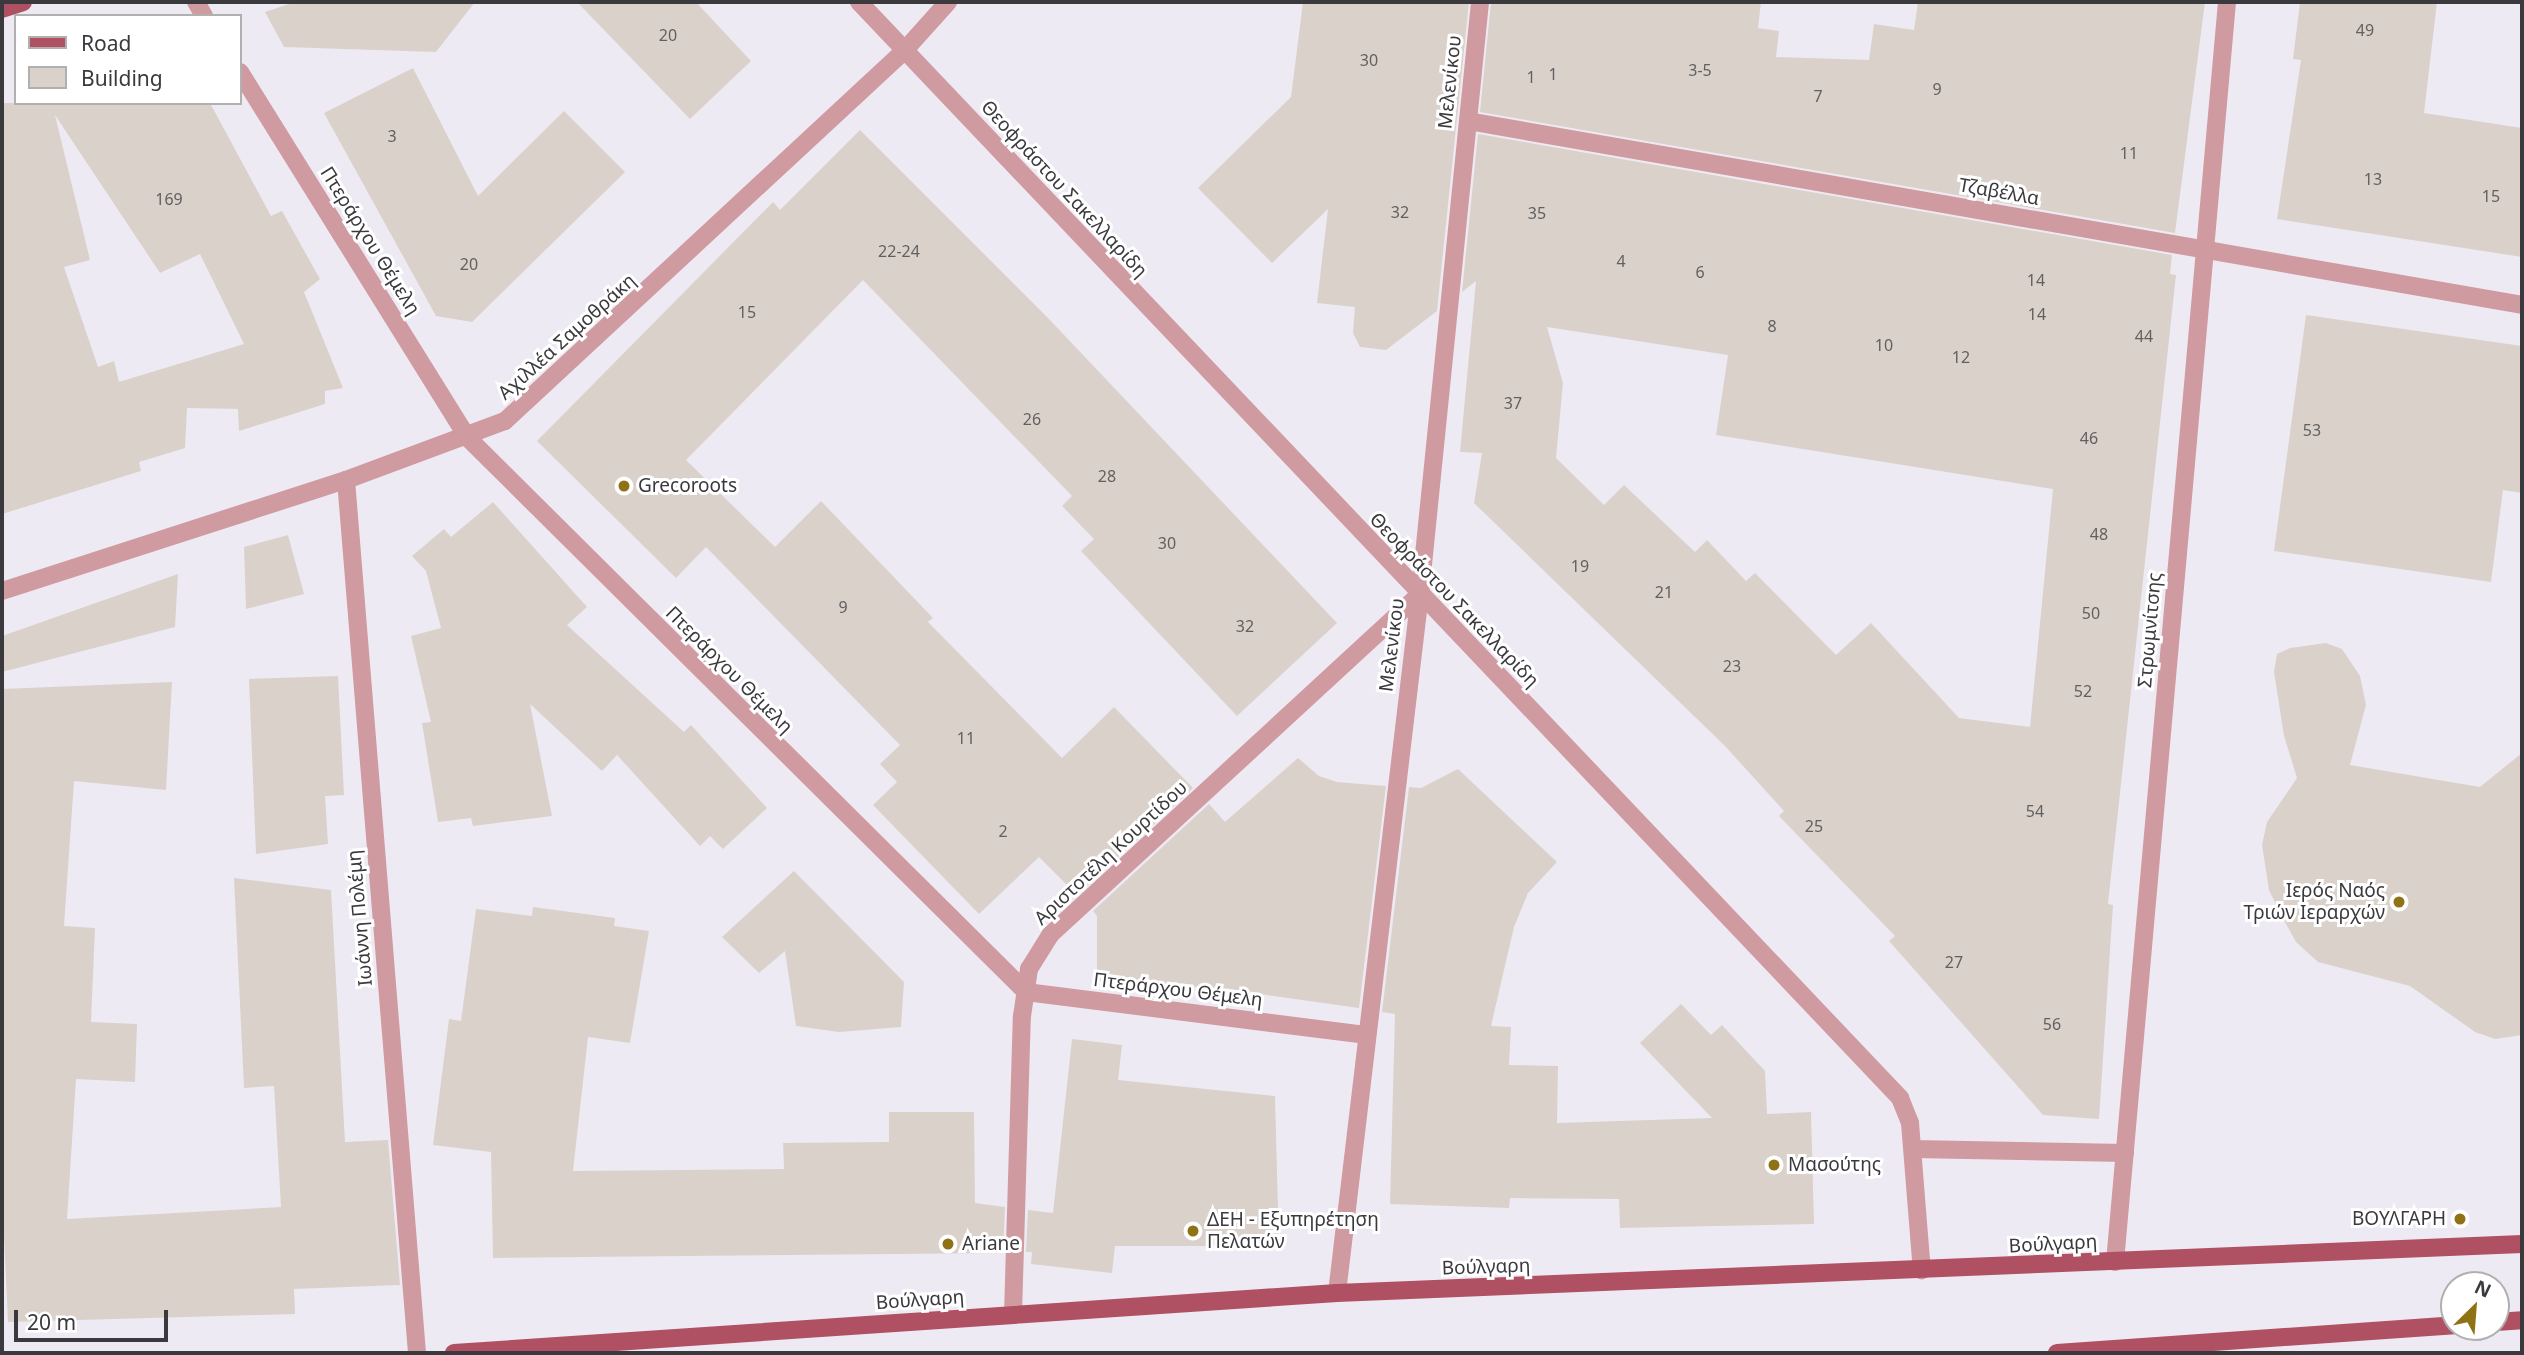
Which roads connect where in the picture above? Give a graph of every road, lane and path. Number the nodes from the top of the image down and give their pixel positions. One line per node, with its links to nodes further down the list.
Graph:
1 (23, 2): 6 (main road)
2 (859, 2): 7 (street, Θεοφράστου Σακελλαρίδη)
3 (948, 2): 7 (street, Αχιλλέα Σαμοθράκη)
4 (1480, 2): 9 (street, Μελενίκου)
5 (2227, 2): 10 (street, Στρωμνίτσης)
6 (2, 9)
7 (904, 51): 12 (street, Αχιλλέα Σαμοθράκη); 15 (street, Θεοφράστου Σακελλαρίδη)
8 (242, 75): 12 (street, Πτεράρχου Θέμελη)
9 (1468, 121): 10 (street, Τζαβέλλα); 15 (street, Μελενίκου)
10 (2204, 249): 11 (street, Τζαβέλλα); 19 (street, Στρωμνίτσης)
11 (2522, 304)
12 (468, 438): 13 (street, Αχιλλέα Σαμοθράκη); 16 (street, Πτεράρχου Θέμελη)
13 (346, 480): 14 (street, Αχιλλέα Σαμοθράκη); 26 (street, Ιωάννη Πολέμη)
14 (2, 591)
15 (1420, 594): 16 (street, Αριστοτέλη Κουρτίδου); 17 (street, Μελενίκου); 18 (street, Θεοφράστου Σακελλαρίδη)
16 (1026, 992): 17 (street, Πτεράρχου Θέμελη); 24 (street, Αριστοτέλη Κουρτίδου)
17 (1365, 1035): 23 (street, Μελενίκου)
18 (1913, 1149): 19 (street); 22 (street, Θεοφράστου Σακελλαρίδη)
19 (2125, 1153): 21 (street, Στρωμνίτσης)
20 (2522, 1244): 21 (main road, Βούλγαρη)
21 (2115, 1262): 22 (main road, Βούλγαρη)
22 (1922, 1271): 23 (main road, Βούλγαρη)
23 (1337, 1293): 24 (main road, Βούλγαρη)
24 (1013, 1314): 27 (main road, Βούλγαρη)
25 (2440, 1326): 29 (main road)
26 (417, 1353)
27 (454, 1353)
28 (2057, 1353): 29 (main road)
29 (2067, 1353)

